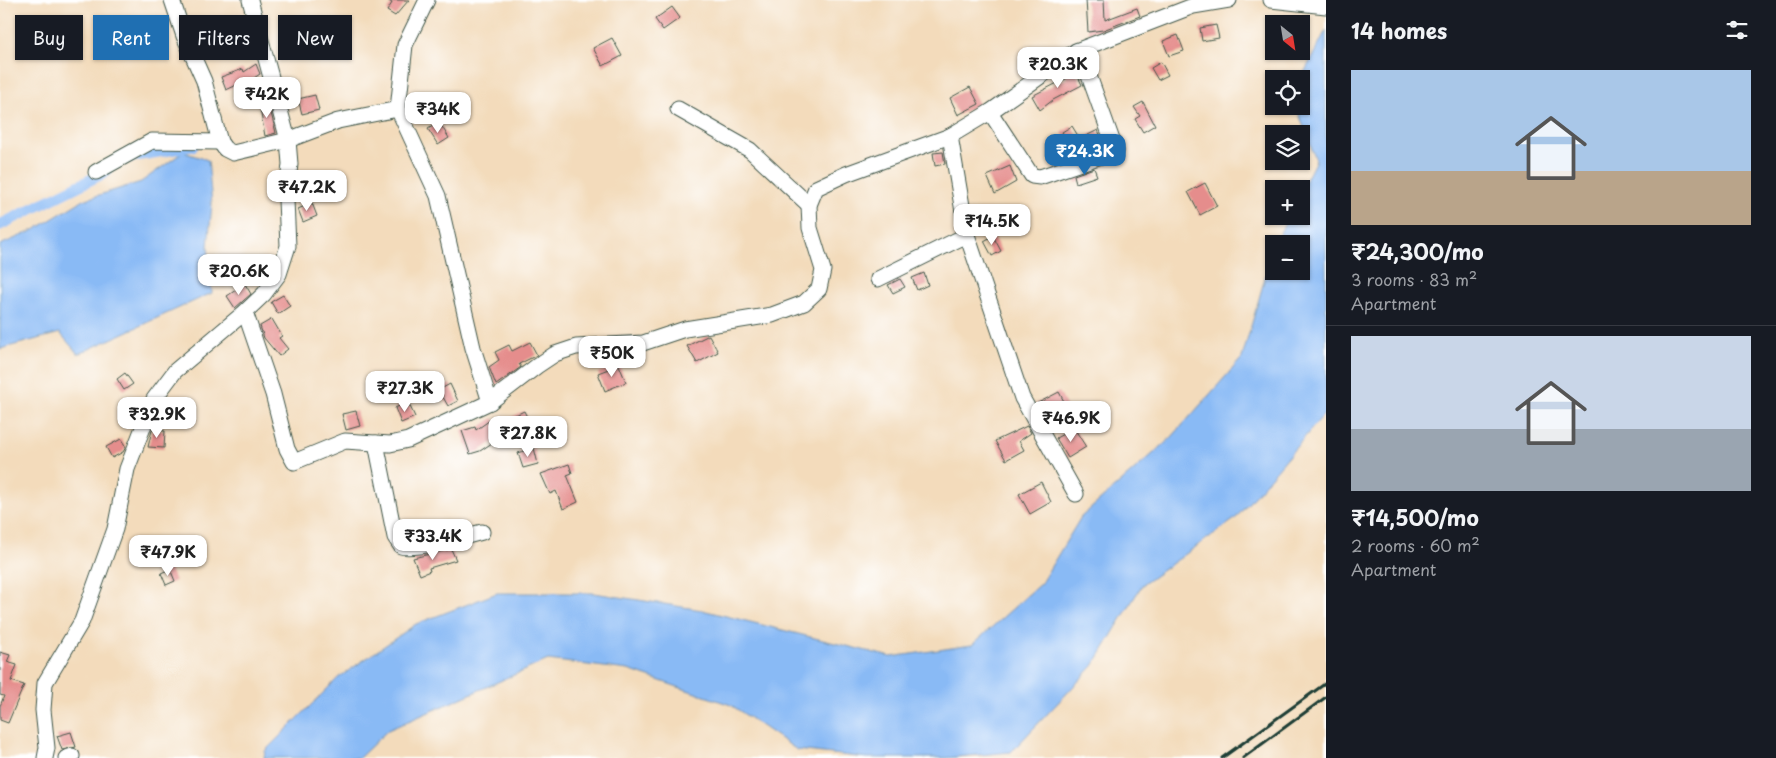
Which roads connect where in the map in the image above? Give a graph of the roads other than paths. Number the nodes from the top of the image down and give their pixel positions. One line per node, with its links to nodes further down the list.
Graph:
1 (172, 0): 13 (street)
2 (250, 0): 12 (street)
3 (427, 0): 8 (street)
4 (1229, 0): 7 (street)
5 (1271, 0): 6 (street)
6 (1326, 6)
7 (1076, 51): 10 (street); 10 (street)
8 (398, 109): 12 (street); 19 (street)
9 (678, 110): 15 (street)
10 (990, 112): 11 (street)
11 (950, 136): 15 (street); 16 (street)
12 (288, 140): 13 (street); 18 (street)
13 (220, 142): 14 (street)
14 (96, 172)
15 (809, 205): 19 (street)
16 (966, 235): 17 (street); 21 (street)
17 (878, 279)
18 (245, 312): 20 (street); 23 (street)
19 (490, 402): 20 (street)
20 (376, 443): 22 (street)
21 (1076, 494)
22 (482, 532)
23 (45, 758)

